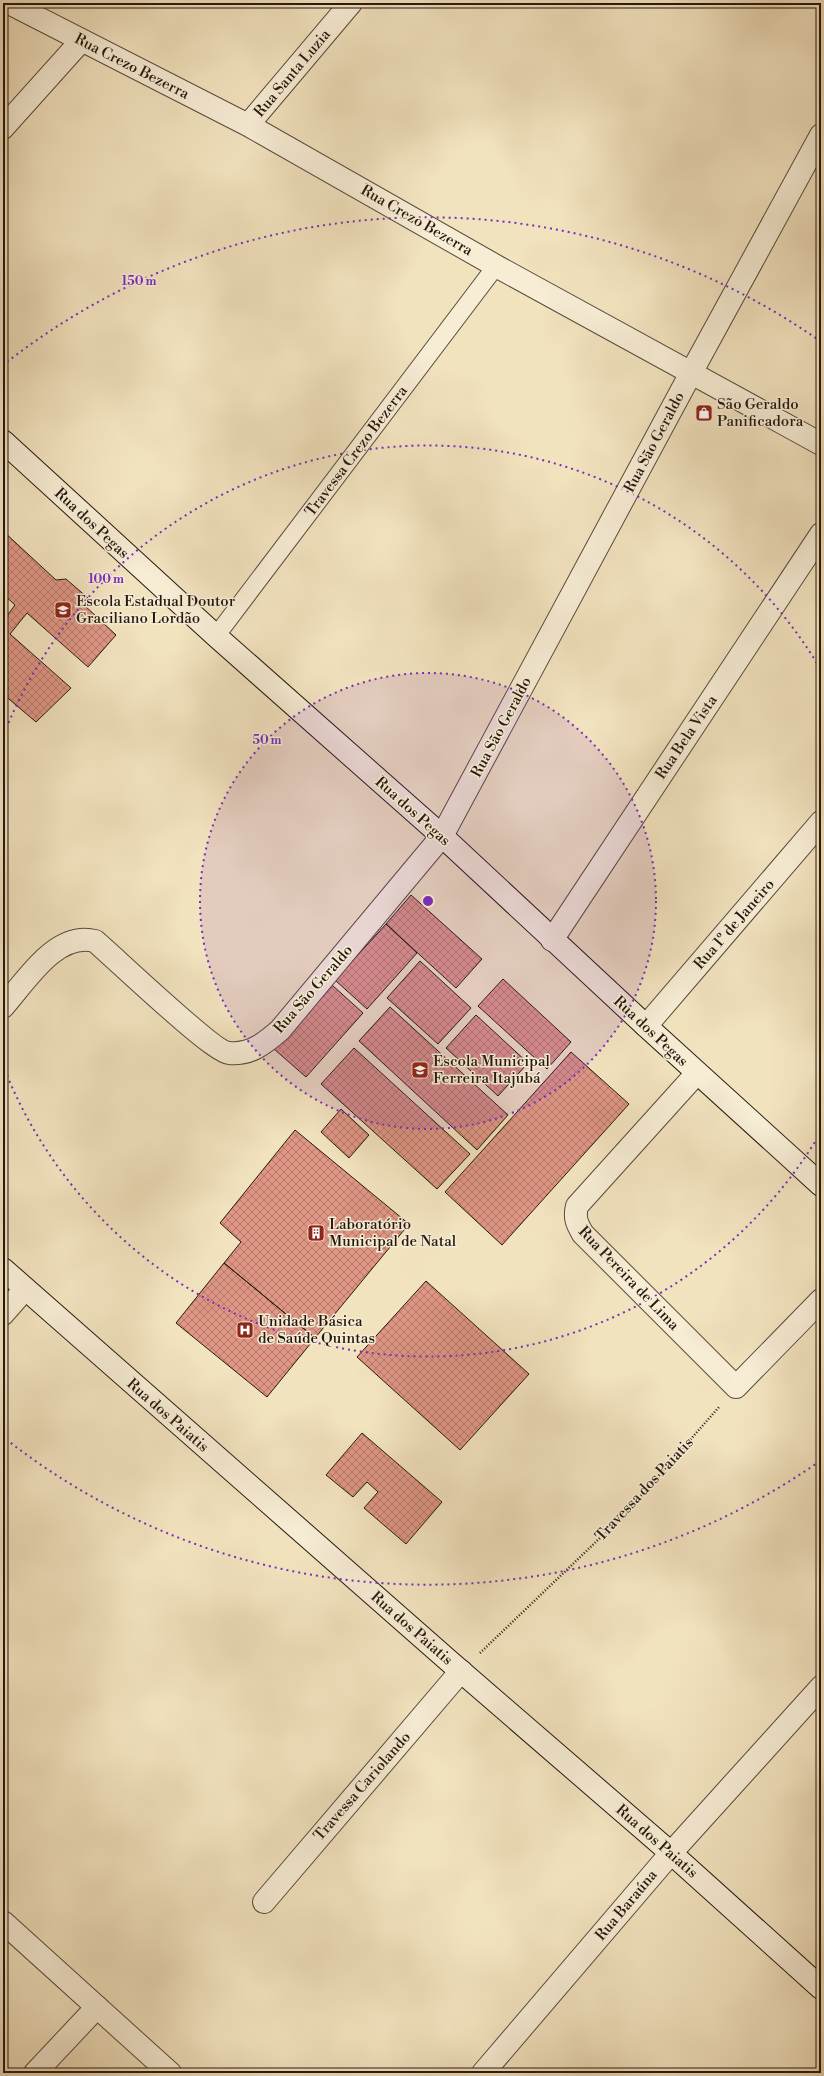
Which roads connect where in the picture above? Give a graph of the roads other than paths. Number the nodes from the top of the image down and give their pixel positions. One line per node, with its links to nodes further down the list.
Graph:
1 (9, 3): 3 (street, Rua Crezo Bezerra)
2 (351, 3): 4 (street, Rua Santa Luzia)
3 (81, 41): 4 (street, Rua Crezo Bezerra); 5 (street)
4 (248, 125): 7 (street, Rua Crezo Bezerra)
5 (3, 128)
6 (821, 135): 8 (street, Rua São Geraldo)
7 (496, 266): 8 (street, Rua Crezo Bezerra); 12 (lane, Travessa Crezo Bezerra)
8 (691, 373): 10 (street, Rua Crezo Bezerra); 14 (street, Rua São Geraldo)
9 (3, 441): 12 (street, Rua dos Pegas)
10 (821, 444)
11 (821, 534): 15 (street, Rua Bela Vista)
12 (216, 636): 14 (street, Rua dos Pegas)
13 (821, 822): 17 (street, Rua 1º de Janeiro)
14 (442, 836): 15 (street, Rua dos Pegas); 16 (street, Rua São Geraldo)
15 (552, 940): 17 (street, Rua dos Pegas)
16 (3, 1007)
17 (646, 1026): 18 (street, Rua dos Pegas)
18 (697, 1073): 19 (street, Rua dos Pegas); 22 (street, Rua Pereira de Lima)
19 (821, 1185)
20 (3, 1269): 21 (street, Rua dos Paiatis)
21 (25, 1289): 23 (street); 24 (street, Rua dos Paiatis)
22 (821, 1300)
23 (3, 1314)
24 (461, 1671): 26 (street, Rua dos Paiatis); 27 (street, Travessa Cariolando)
25 (821, 1686): 26 (street, Rua Baraúna)
26 (670, 1853): 29 (street, Rua dos Paiatis); 33 (street, Rua Baraúna)
27 (264, 1902)
28 (3, 1922): 30 (street)
29 (821, 1988)
30 (97, 2007): 31 (street); 32 (street)
31 (35, 2073)
32 (170, 2073)
33 (484, 2073)

